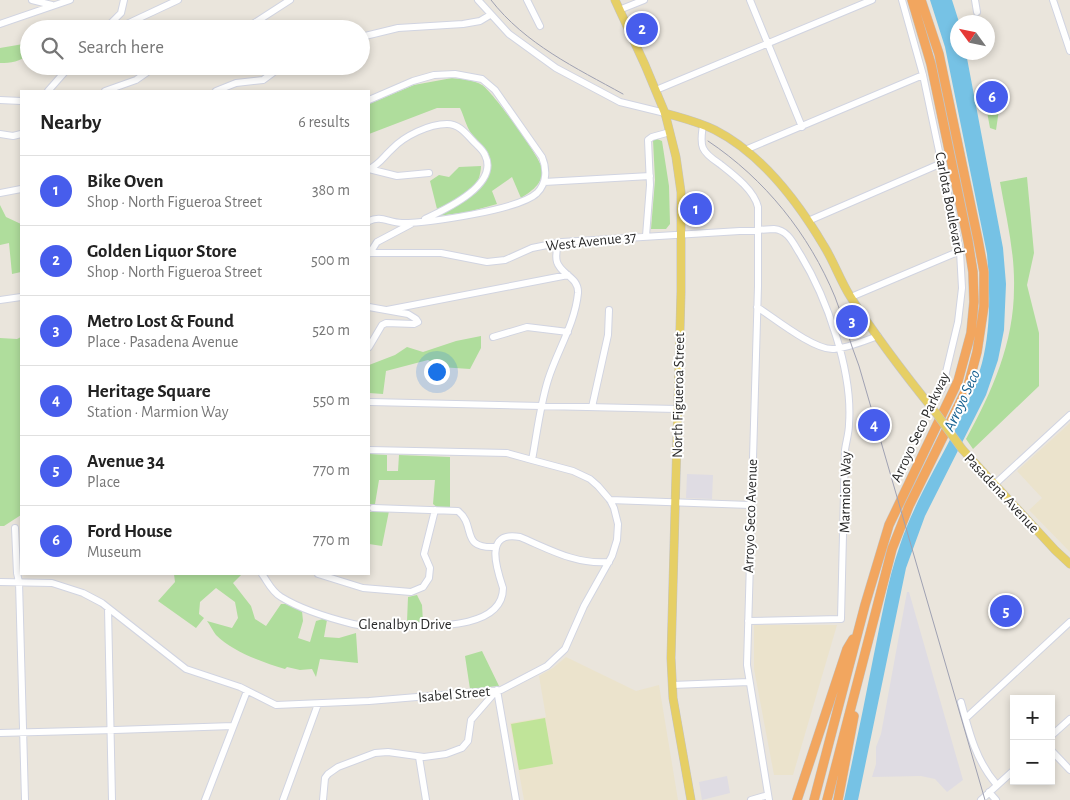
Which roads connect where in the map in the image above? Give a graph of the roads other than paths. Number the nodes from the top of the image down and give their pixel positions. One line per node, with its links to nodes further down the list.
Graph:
1 (32, 0): 17 (street)
2 (70, 0): 17 (street)
3 (124, 0): 21 (street)
4 (178, 0): 22 (street)
5 (290, 0): 23 (street)
6 (478, 0): 20 (street)
7 (528, 0): 25 (street)
8 (615, 0): 18 (main road, North Figueroa Street)
9 (644, 0): 18 (street)
10 (750, 0): 27 (street)
11 (872, 0): 27 (street)
12 (902, 0): 32 (street, Carlota Boulevard)
13 (912, 0): 103 (highway, Arroyo Seco Parkway)
14 (921, 0): 101 (highway, Arroyo Seco Parkway)
15 (975, 0): 19 (street)
16 (1053, 0): 28 (street)
17 (55, 5): 24 (street)
18 (619, 10): 36 (main road, North Figueroa Street)
19 (977, 12)
20 (490, 14): 26 (street); 40 (street)
21 (114, 20)
22 (135, 20)
23 (259, 20)
24 (0, 24)
25 (540, 26)
26 (370, 35)
27 (768, 44): 36 (street); 42 (street)
28 (1070, 51)
29 (62, 75): 33 (street)
30 (145, 75): 34 (street)
31 (270, 75): 35 (street)
32 (923, 75): 42 (street); 47 (street, Carlota Boulevard)
33 (49, 90)
34 (108, 90)
35 (219, 90)
36 (656, 90): 40 (main road, North Figueroa Street)
37 (0, 100): 39 (street)
38 (370, 100): 52 (street)
39 (20, 101)
40 (665, 113): 41 (main road, Pasadena Avenue); 43 (main road, North Figueroa Street)
41 (703, 125): 46 (main road, Pasadena Avenue); 58 (street)
42 (802, 127): 46 (street)
43 (670, 132): 51 (street); 59 (main road, North Figueroa Street)
44 (0, 134): 45 (street)
45 (20, 134)
46 (745, 150): 56 (main road, Pasadena Avenue)
47 (942, 163): 56 (street); 62 (street, Carlota Boulevard)
48 (370, 168): 57 (street)
49 (370, 169): 50 (street)
50 (430, 173)
51 (650, 176): 52 (street); 60 (street)
52 (544, 182): 57 (street)
53 (20, 189): 54 (street)
54 (0, 193)
55 (370, 221): 57 (street)
56 (808, 221): 66 (main road, Pasadena Avenue)
57 (416, 222): 63 (street)
58 (758, 230): 59 (street, West Avenue 37); 69 (street, Arroyo Seco Avenue); 76 (street, Marmion Way)
59 (680, 234): 60 (street, West Avenue 37); 81 (main road, North Figueroa Street)
60 (646, 236): 61 (street, West Avenue 37)
61 (558, 243): 63 (street, West Avenue 37); 64 (street)
62 (960, 251): 66 (street); 79 (street, Carlota Boulevard)
63 (370, 253)
64 (568, 275): 70 (street); 72 (street)
65 (20, 297): 67 (street)
66 (851, 297): 73 (main road, Pasadena Avenue)
67 (0, 300)
68 (370, 307): 70 (street)
69 (757, 307): 76 (street); 88 (street, Arroyo Seco Avenue)
70 (387, 310): 75 (street)
71 (609, 310): 80 (street)
72 (568, 332): 74 (street); 78 (street)
73 (878, 336): 76 (street); 79 (main road, Pasadena Avenue)
74 (493, 337)
75 (370, 345)
76 (840, 348): 100 (street, Marmion Way)
77 (370, 402): 78 (street)
78 (542, 405): 80 (street); 84 (street)
79 (930, 406): 85 (main road, Pasadena Avenue, bridge)
80 (592, 407): 81 (street)
81 (677, 410): 87 (main road, North Figueroa Street)
82 (1070, 415): 85 (street)
83 (370, 450): 84 (street, Isabel Street)
84 (532, 460): 86 (street, Isabel Street)
85 (994, 485): 94 (main road, Pasadena Avenue)
86 (610, 500): 87 (street); 93 (street, Isabel Street)
87 (675, 502): 88 (street); 105 (main road, North Figueroa Street)
88 (750, 504): 100 (street, Arroyo Seco Avenue)
89 (373, 508): 90 (street)
90 (435, 510): 92 (street); 96 (street)
91 (15, 528): 98 (street)
92 (496, 547): 93 (street); 95 (street, Glenalbyn Drive)
93 (609, 562): 106 (street, Isabel Street)
94 (1070, 564)
95 (263, 575)
96 (321, 575)
97 (0, 582): 98 (street, Isabel Street)
98 (19, 582): 99 (street, Isabel Street); 114 (street)
99 (108, 608): 107 (street, Isabel Street); 113 (street)
100 (748, 620): 104 (street, Arroyo Seco Avenue)
101 (872, 620): 135 (highway, Arroyo Seco Parkway); 136 (highway)
102 (1070, 622): 110 (street)
103 (859, 630): 133 (highway); 134 (highway, Arroyo Seco Parkway)
104 (749, 682): 105 (street); 123 (street, Arroyo Seco Avenue)
105 (672, 685): 131 (main road, North Figueroa Street)
106 (497, 690): 109 (street, Isabel Street); 118 (street); 130 (street)
107 (247, 691): 109 (street, Isabel Street); 112 (street)
108 (961, 702): 110 (street)
109 (318, 704): 127 (street)
110 (966, 718): 121 (street)
111 (1070, 719): 115 (street)
112 (233, 726): 113 (street); 126 (street)
113 (110, 729): 114 (street); 125 (street)
114 (23, 732): 116 (street); 124 (street)
115 (1055, 732)
116 (0, 733)
117 (1055, 754): 119 (street)
118 (419, 757): 128 (street); 129 (street)
119 (1070, 770)
120 (1010, 774): 121 (street)
121 (997, 785): 122 (street)
122 (989, 792): 137 (street); 138 (street)
123 (769, 797): 132 (street)
124 (25, 800)
125 (112, 800)
126 (205, 800)
127 (283, 800)
128 (323, 800)
129 (426, 800)
130 (516, 800)
131 (691, 800)
132 (751, 800)
133 (797, 800)
134 (814, 800)
135 (827, 800)
136 (838, 800)
137 (981, 800)
138 (996, 800)

